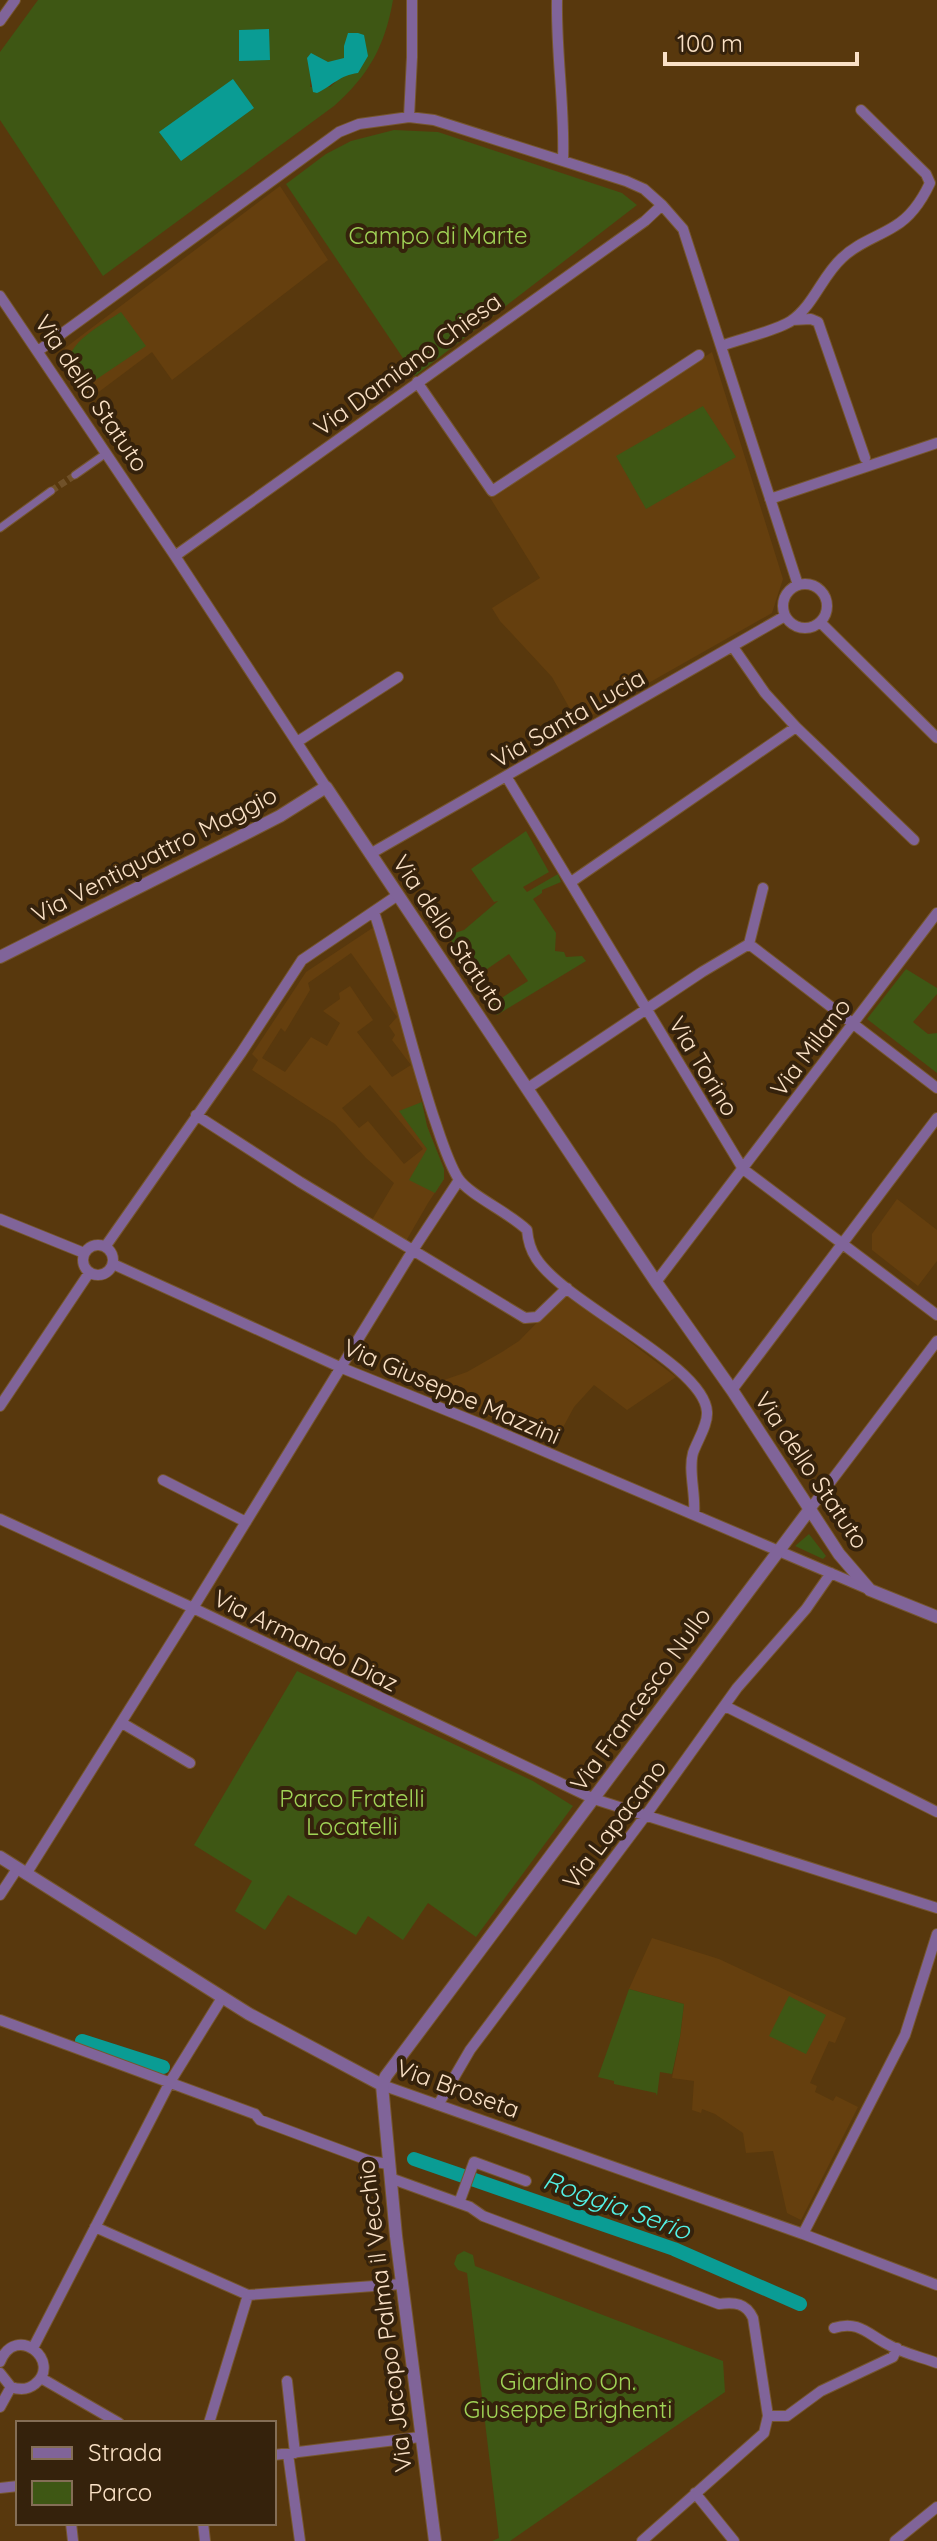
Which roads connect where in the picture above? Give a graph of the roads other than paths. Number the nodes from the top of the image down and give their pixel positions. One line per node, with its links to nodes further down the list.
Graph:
1 (15, 0): 4 (street)
2 (412, 0): 6 (street)
3 (557, 0): 7 (street)
4 (0, 21)
5 (861, 110): 10 (street)
6 (409, 117): 7 (street); 12 (street)
7 (563, 161): 8 (street)
8 (662, 205): 11 (street); 14 (street, Via Damiano Chiesa)
9 (0, 296): 12 (street, Via dello Statuto)
10 (792, 320): 11 (street); 17 (street)
11 (721, 346): 20 (street)
12 (38, 351): 16 (street, Via dello Statuto)
13 (699, 355): 14 (street)
14 (417, 382): 22 (street, Via Damiano Chiesa)
15 (937, 443): 20 (street)
16 (105, 454): 18 (street); 22 (street, Via dello Statuto)
17 (865, 458)
18 (75, 475)
19 (51, 491): 21 (street)
20 (770, 499): 23 (street)
21 (0, 528)
22 (175, 556): 30 (street, Via dello Statuto)
23 (798, 585): 24 (street); 25 (street)
24 (785, 616): 25 (street); 26 (street, Via Santa Lucia)
25 (820, 622): 29 (street)
26 (733, 647): 28 (street); 31 (street, Via Santa Lucia)
27 (398, 677): 30 (street)
28 (796, 727): 33 (street); 35 (street)
29 (937, 738)
30 (297, 742): 32 (street, Via dello Statuto)
31 (506, 776): 34 (street, Via Santa Lucia); 35 (street, Via Torino)
32 (326, 787): 34 (street, Via dello Statuto); 41 (street, Via Ventiquattro Maggio)
33 (914, 840)
34 (370, 854): 37 (street, Via dello Statuto)
35 (571, 882): 42 (street, Via Torino)
36 (763, 888): 40 (street)
37 (398, 895): 38 (street); 44 (street, Via dello Statuto)
38 (374, 912): 46 (street); 49 (street)
39 (937, 913): 43 (street, Via Milano)
40 (749, 944): 42 (street); 43 (street)
41 (0, 957)
42 (646, 1009): 44 (street); 48 (street, Via Torino)
43 (852, 1024): 45 (street); 48 (street, Via Milano)
44 (528, 1088): 57 (street, Via dello Statuto)
45 (937, 1088)
46 (196, 1115): 52 (street); 53 (street)
47 (937, 1118): 51 (street)
48 (743, 1169): 51 (street, Via Torino); 57 (street, Via Milano)
49 (459, 1180): 53 (street); 58 (street)
50 (0, 1219): 54 (street)
51 (842, 1243): 59 (street, Via Torino); 62 (street)
52 (105, 1247): 54 (street); 55 (street)
53 (413, 1250): 58 (street); 61 (street)
54 (84, 1253): 56 (street)
55 (113, 1264): 56 (street); 61 (street, Via Giuseppe Mazzini)
56 (89, 1273): 63 (street)
57 (656, 1282): 62 (street, Via dello Statuto)
58 (567, 1288): 66 (street)
59 (937, 1315)
60 (937, 1341): 65 (street, Via Francesco Nullo)
61 (342, 1368): 66 (street, Via Giuseppe Mazzini); 68 (street)
62 (732, 1390): 65 (street, Via dello Statuto)
63 (0, 1406)
64 (163, 1480): 68 (street)
65 (810, 1509): 69 (street, Via Francesco Nullo); 71 (street, Via dello Statuto)
66 (694, 1514): 69 (street, Via Giuseppe Mazzini)
67 (0, 1519): 72 (street, Via Armando Diaz)
68 (246, 1522): 72 (street)
69 (777, 1551): 70 (street, Via Giuseppe Mazzini); 77 (street, Via Francesco Nullo)
70 (831, 1573): 71 (street, Via Giuseppe Mazzini); 74 (street, Via Lapacano)
71 (870, 1590): 73 (street)
72 (193, 1608): 75 (street); 77 (street, Via Armando Diaz)
73 (937, 1617)
74 (725, 1706): 78 (street); 79 (street, Via Lapacano)
75 (122, 1723): 76 (street); 81 (street)
76 (190, 1763)
77 (594, 1799): 79 (street, Via Armando Diaz); 88 (street, Via Francesco Nullo)
78 (937, 1812)
79 (646, 1815): 83 (street, Via Armando Diaz); 89 (street, Via Lapacano)
80 (0, 1857): 81 (street, Via Broseta)
81 (22, 1871): 82 (street); 85 (street, Via Broseta)
82 (0, 1895)
83 (937, 1908)
84 (937, 1934): 95 (street)
85 (222, 1998): 87 (street); 88 (street, Via Broseta)
86 (0, 2020): 87 (street)
87 (170, 2082): 90 (street); 94 (street)
88 (382, 2085): 89 (street, Via Broseta); 90 (street, Via Jacopo Palma il Vecchio)
89 (438, 2105): 95 (street, Via Broseta)
90 (388, 2164): 91 (street, Via Jacopo Palma il Vecchio)
91 (390, 2178): 93 (street); 96 (street, Via Jacopo Palma il Vecchio)
92 (526, 2181): 93 (street)
93 (459, 2203): 109 (street)
94 (95, 2227): 98 (street); 100 (street)
95 (803, 2234): 97 (street, Via Broseta)
96 (402, 2284): 98 (street); 112 (street, Via Jacopo Palma il Vecchio)
97 (937, 2285)
98 (248, 2295): 111 (street)
99 (834, 2328): 101 (street)
100 (33, 2348): 102 (street); 105 (street)
101 (897, 2348): 103 (street); 109 (street)
102 (0, 2359)
103 (937, 2363)
104 (0, 2373): 107 (street)
105 (41, 2378): 107 (street); 110 (street)
106 (287, 2381): 113 (street)
107 (11, 2387): 108 (street)
108 (0, 2407)
109 (768, 2416): 115 (street)
110 (116, 2421)
111 (210, 2421)
112 (420, 2437): 113 (street); 118 (street, Via Jacopo Palma il Vecchio)
113 (292, 2453): 114 (street); 117 (street)
114 (276, 2455)
115 (695, 2493): 119 (street); 120 (street)
116 (937, 2507): 121 (street)
117 (300, 2541)
118 (435, 2541)
119 (642, 2541)
120 (734, 2541)
121 (895, 2541)

